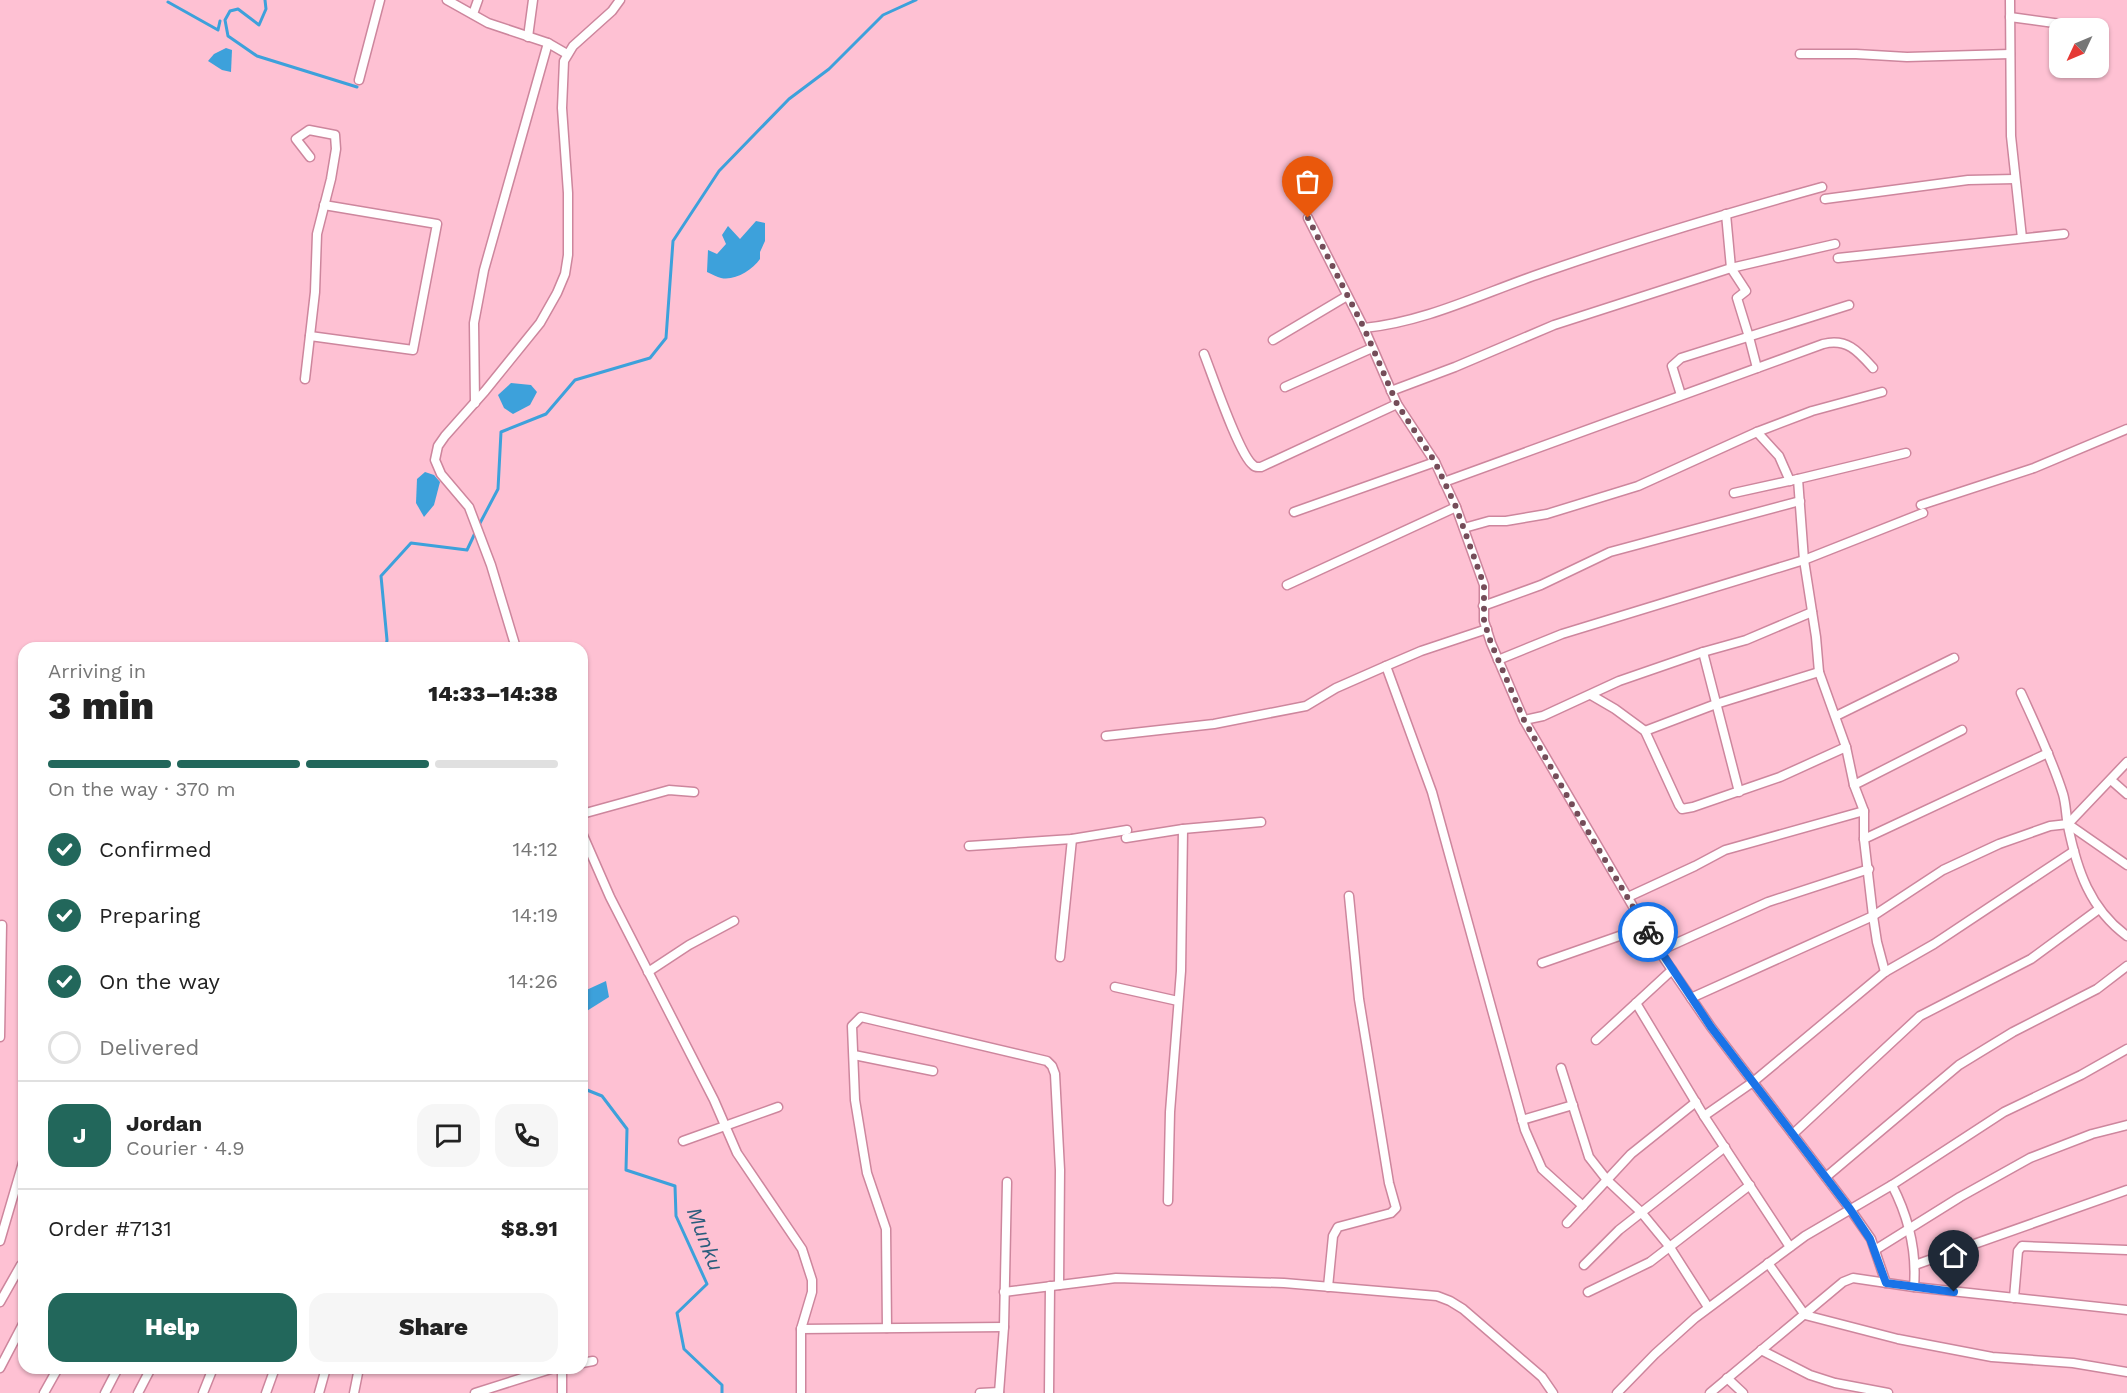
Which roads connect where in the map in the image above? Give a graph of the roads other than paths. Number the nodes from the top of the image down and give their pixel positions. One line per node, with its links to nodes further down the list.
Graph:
1 (380, 0): 15 (street)
2 (447, 0): 7 (street)
3 (478, 0): 7 (street)
4 (533, 0): 10 (street)
5 (620, 0): 12 (street)
6 (2010, 0): 8 (street)
7 (473, 14): 10 (street)
8 (2010, 17): 9 (street); 14 (street)
9 (2049, 22)
10 (528, 37): 11 (street)
11 (548, 44): 12 (street); 43 (street)
12 (567, 54): 43 (street)
13 (1800, 54): 14 (street)
14 (2010, 54): 17 (street)
15 (358, 80)
16 (310, 157): 20 (street)
17 (2016, 179): 19 (street); 24 (street)
18 (1822, 187): 21 (street)
19 (1825, 199)
20 (324, 205): 31 (street); 31 (street)
21 (1726, 214): 27 (street); 30 (street)
22 (1308, 218): 28 (street)
23 (2064, 234): 24 (street)
24 (2022, 238): 26 (street)
25 (1835, 244): 27 (street)
26 (1838, 258)
27 (1731, 268): 32 (street); 40 (street)
28 (1347, 296): 30 (street); 33 (street)
29 (1850, 305): 32 (street)
30 (1364, 328): 34 (street)
31 (310, 336): 38 (street)
32 (1749, 337): 36 (street); 42 (street)
33 (1273, 340)
34 (1372, 348): 39 (street); 40 (street)
35 (1204, 354): 44 (street)
36 (1756, 368): 37 (street); 42 (street)
37 (1873, 368)
38 (305, 379)
39 (1285, 387)
40 (1391, 391): 44 (street)
41 (1882, 392): 46 (street)
42 (1681, 395): 50 (street)
43 (475, 403): 61 (street)
44 (1397, 404): 48 (street)
45 (2127, 429): 56 (street)
46 (1757, 432): 49 (street); 55 (street)
47 (1906, 453): 49 (street)
48 (1435, 462): 50 (street); 54 (street)
49 (1794, 480): 51 (street); 52 (street)
50 (1444, 482): 53 (street)
51 (1734, 493)
52 (1800, 501): 56 (street); 58 (street)
53 (1456, 507): 55 (street); 57 (street)
54 (1294, 512)
55 (1464, 528): 58 (street)
56 (1804, 560): 59 (street); 66 (street)
57 (1287, 585)
58 (1483, 606): 60 (street)
59 (1812, 612): 64 (street); 68 (street)
60 (1487, 629): 66 (street); 67 (street)
61 (512, 636): 62 (street); 63 (street)
62 (510, 642)
63 (514, 642)
64 (1703, 652): 70 (street); 71 (street)
65 (1954, 658): 72 (street)
66 (1498, 660): 73 (street)
67 (1386, 666): 76 (street); 127 (street)
68 (1819, 672): 71 (street); 72 (street)
69 (2020, 693): 78 (street)
70 (1592, 695): 73 (street); 75 (street)
71 (1716, 704): 75 (street); 83 (street)
72 (1836, 716): 77 (street)
73 (1524, 720): 98 (street)
74 (1962, 730): 81 (street)
75 (1645, 731): 83 (street)
76 (1106, 736)
77 (1846, 747): 81 (street); 83 (street)
78 (2048, 753): 88 (street); 91 (street)
79 (2127, 762): 80 (street)
80 (2111, 780): 84 (street); 88 (street)
81 (1854, 785): 85 (street)
82 (694, 792): 86 (street)
83 (1739, 792)
84 (2127, 794)
85 (1864, 811): 91 (street); 98 (street)
86 (588, 812)
87 (1260, 822): 89 (street)
88 (2068, 824): 94 (street); 95 (street); 100 (street)
89 (1183, 829): 90 (street); 114 (street)
90 (1072, 838): 92 (street); 106 (street)
91 (1864, 839): 96 (street)
92 (969, 846)
93 (588, 847): 110 (street)
94 (2074, 851): 99 (street); 111 (street)
95 (2127, 865)
96 (1869, 869): 100 (street); 105 (street)
97 (1349, 896): 157 (street)
98 (1628, 897): 103 (street)
99 (2098, 909): 104 (street); 130 (street)
100 (1873, 916): 111 (street); 113 (street)
101 (734, 921): 110 (street)
102 (2, 925): 116 (street)
103 (1645, 927): 105 (street); 107 (street)
104 (2127, 936)
105 (1659, 951): 109 (street)
106 (1060, 957)
107 (1542, 963)
108 (2127, 966): 133 (street)
109 (1672, 970): 113 (street); 115 (street)
110 (648, 972): 129 (street)
111 (1886, 972): 122 (street)
112 (1115, 987): 114 (street)
113 (1691, 998): 122 (street)
114 (1178, 1001): 140 (street)
115 (1636, 1003): 117 (street); 123 (street)
116 (0, 1037)
117 (1596, 1040)
118 (2127, 1050): 138 (street)
119 (854, 1056): 121 (street); 156 (street); 167 (street)
120 (1561, 1068): 124 (street)
121 (933, 1071)
122 (1753, 1082): 126 (street); 130 (street)
123 (1696, 1102): 126 (street); 135 (street)
124 (1573, 1105): 127 (street); 135 (street)
125 (778, 1107): 129 (street)
126 (1704, 1116): 132 (street)
127 (1522, 1120): 141 (street)
128 (2127, 1125): 145 (street)
129 (725, 1128): 131 (street); 168 (street)
130 (1793, 1134): 133 (street)
131 (683, 1142)
132 (1725, 1147): 137 (street); 143 (street)
133 (1826, 1177): 142 (street)
134 (18, 1179): 146 (street)
135 (1607, 1180): 141 (street); 143 (street)
136 (1007, 1182): 159 (street)
137 (1750, 1185): 147 (street); 148 (street)
138 (1892, 1185): 142 (street); 145 (street)
139 (2127, 1190): 153 (street)
140 (1168, 1201)
141 (1583, 1206): 144 (street)
142 (1850, 1209): 148 (street); 149 (street)
143 (1641, 1212): 147 (street); 152 (street)
144 (1567, 1223)
145 (1910, 1228): 149 (street); 153 (street)
146 (0, 1240)
147 (1670, 1246): 160 (street); 163 (street)
148 (1790, 1247): 151 (street)
149 (1875, 1250): 155 (street)
150 (2127, 1250): 161 (street)
151 (1768, 1263): 163 (street); 165 (street)
152 (1584, 1265)
153 (1915, 1265): 158 (street)
154 (18, 1270): 162 (street)
155 (1886, 1283): 158 (street); 165 (street)
156 (1055, 1286): 157 (street); 159 (street); 198 (street)
157 (1328, 1287): 199 (street)
158 (1914, 1287): 161 (street)
159 (1004, 1292): 166 (street)
160 (1588, 1292)
161 (2014, 1298): 164 (street)
162 (0, 1302)
163 (1708, 1308): 200 (street)
164 (2127, 1310)
165 (1805, 1315): 170 (street); 174 (street)
166 (1004, 1327): 167 (street); 197 (street)
167 (887, 1328): 168 (street)
168 (801, 1329): 195 (street)
169 (18, 1334): 173 (street)
170 (1761, 1350): 184 (street); 203 (street)
171 (593, 1361): 172 (street)
172 (588, 1362)
173 (0, 1368)
174 (2127, 1372)
175 (55, 1374): 186 (street)
176 (115, 1374): 187 (street)
177 (148, 1374): 188 (street)
178 (211, 1374): 189 (street)
179 (273, 1374): 190 (street)
180 (324, 1374): 191 (street)
181 (358, 1374): 192 (street)
182 (537, 1374): 185 (street)
183 (562, 1374): 194 (street)
184 (1727, 1378): 201 (street); 202 (street)
185 (495, 1389): 193 (street)
186 (44, 1393)
187 (105, 1393)
188 (138, 1393)
189 (203, 1393)
190 (266, 1393)
191 (319, 1393)
192 (354, 1393)
193 (475, 1393)
194 (562, 1393)
195 (801, 1393)
196 (980, 1393): 197 (street)
197 (999, 1393)
198 (1049, 1393)
199 (1553, 1393)
200 (1617, 1393)
201 (1710, 1393)
202 (1743, 1393)
203 (1888, 1393)

